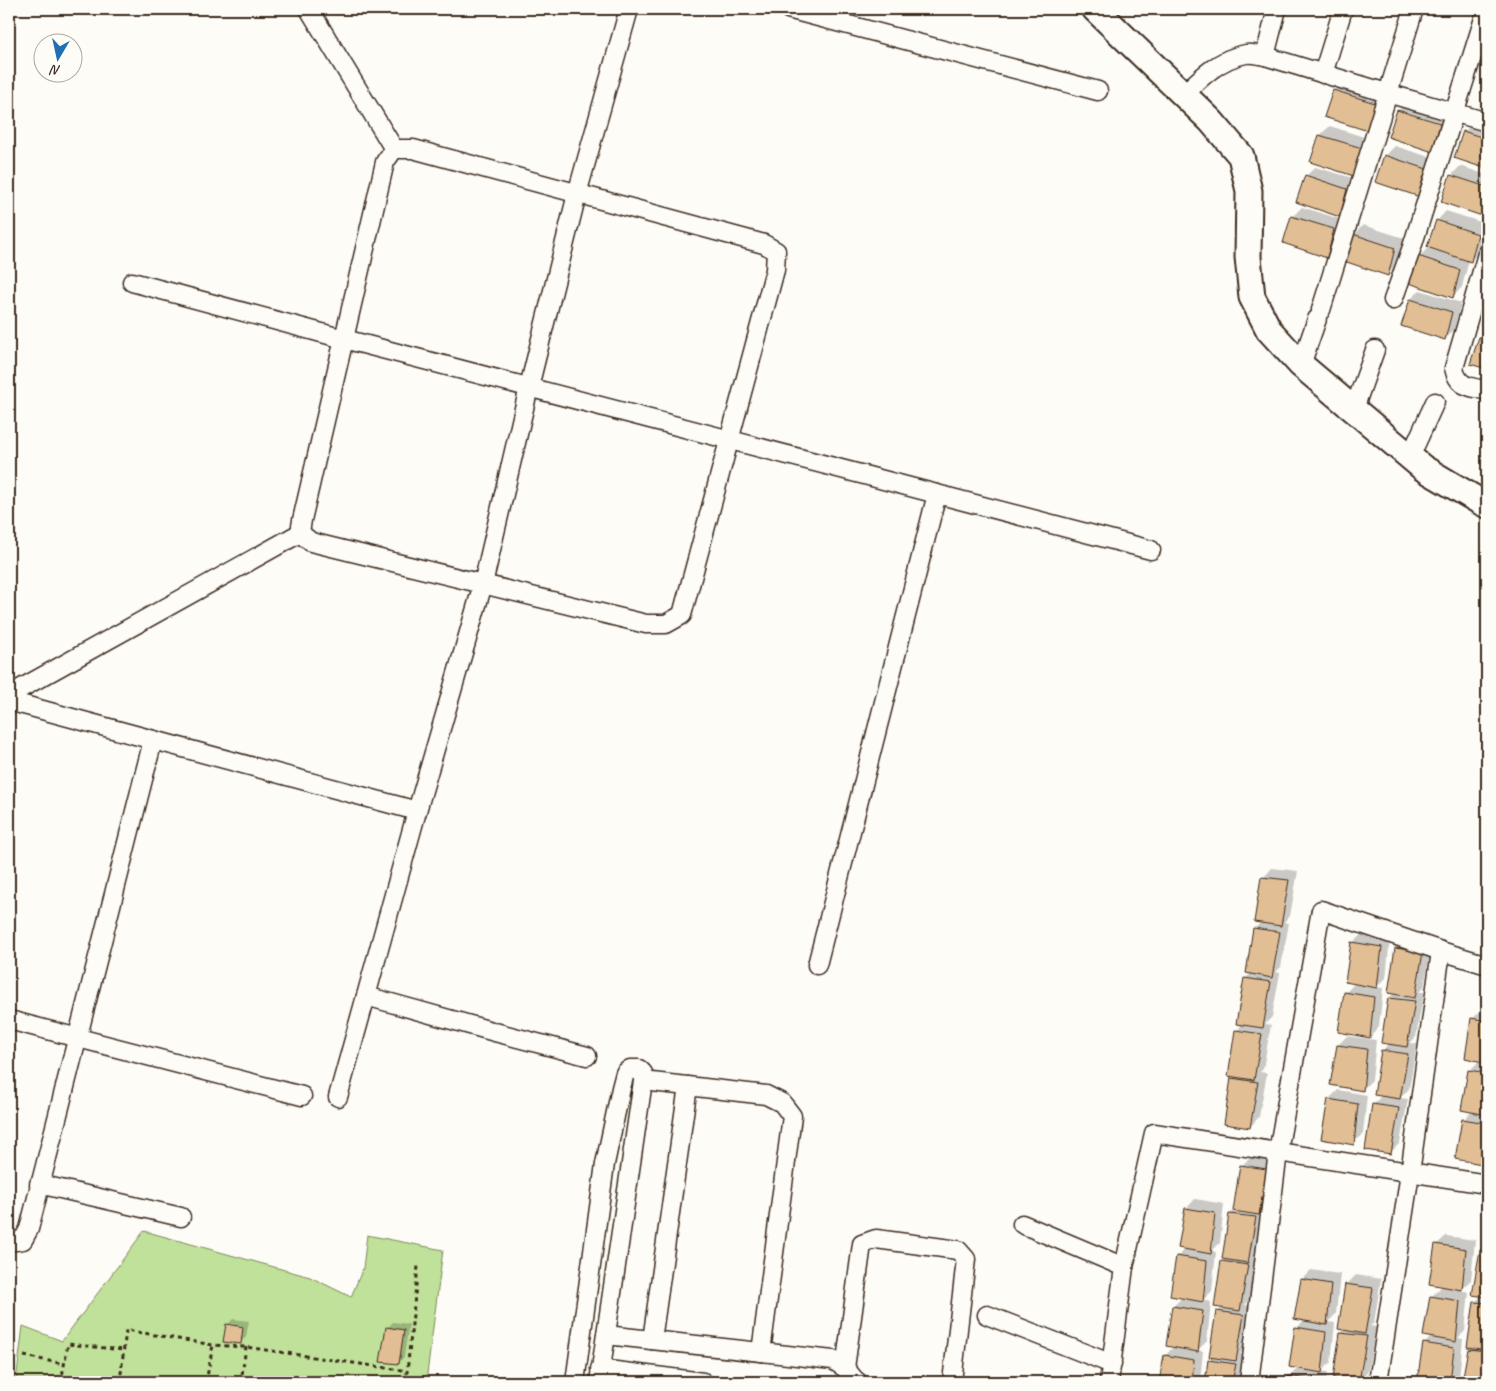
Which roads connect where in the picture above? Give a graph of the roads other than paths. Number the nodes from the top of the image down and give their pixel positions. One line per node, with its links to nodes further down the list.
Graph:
1 (309, 9): 16 (street)
2 (629, 9): 17 (street)
3 (788, 9): 11 (street)
4 (1095, 9): 13 (street)
5 (1277, 9): 9 (street)
6 (1342, 9): 10 (street)
7 (1414, 9): 12 (street)
8 (1487, 9): 14 (street)
9 (1265, 56): 10 (street); 13 (street)
10 (1323, 74): 12 (street)
11 (1098, 91)
12 (1388, 93): 14 (street); 23 (street)
13 (1184, 95): 23 (street)
14 (1454, 112): 15 (street); 20 (street)
15 (1487, 122)
16 (394, 149): 17 (street); 21 (street)
17 (577, 194): 24 (street); 28 (street)
18 (1487, 254): 25 (street)
19 (132, 282): 21 (street)
20 (1394, 300)
21 (344, 339): 24 (street); 32 (street)
22 (1375, 350): 27 (street)
23 (1301, 365): 27 (street)
24 (529, 388): 28 (street); 34 (street)
25 (1487, 391)
26 (1435, 402): 29 (street)
27 (1354, 409): 29 (street)
28 (729, 440): 30 (street); 34 (street)
29 (1410, 456): 31 (street)
30 (937, 494): 33 (street); 40 (street)
31 (1487, 504)
32 (300, 533): 34 (street); 35 (street)
33 (1151, 550)
34 (483, 584): 38 (street)
35 (9, 695)
36 (9, 701): 37 (street)
37 (153, 740): 38 (street); 44 (street)
38 (417, 812): 42 (street)
39 (1441, 951): 41 (street); 50 (street); 51 (street)
40 (816, 965)
41 (1487, 965)
42 (366, 996): 45 (street); 49 (street)
43 (9, 1020): 44 (street)
44 (77, 1037): 48 (street); 52 (street)
45 (587, 1056)
46 (643, 1081): 47 (street); 60 (street); 61 (street)
47 (688, 1086): 59 (street); 62 (street)
48 (302, 1096)
49 (338, 1097)
50 (1278, 1152): 51 (street); 57 (street); 72 (street)
51 (1410, 1173): 53 (street); 73 (street)
52 (39, 1184): 54 (street); 56 (street)
53 (1487, 1184)
54 (181, 1218)
55 (1022, 1224): 57 (street)
56 (9, 1240)
57 (1124, 1267): 63 (street)
58 (987, 1314): 63 (street)
59 (652, 1340): 60 (street); 62 (street)
60 (604, 1342): 61 (street); 65 (street)
61 (580, 1345): 67 (street)
62 (761, 1352): 64 (street)
63 (1112, 1364): 71 (street)
64 (845, 1368): 69 (street); 70 (street)
65 (600, 1376): 66 (street)
66 (649, 1379): 68 (street)
67 (575, 1382)
68 (704, 1382)
69 (858, 1382)
70 (952, 1382)
71 (1109, 1382)
72 (1249, 1382)
73 (1378, 1382)

